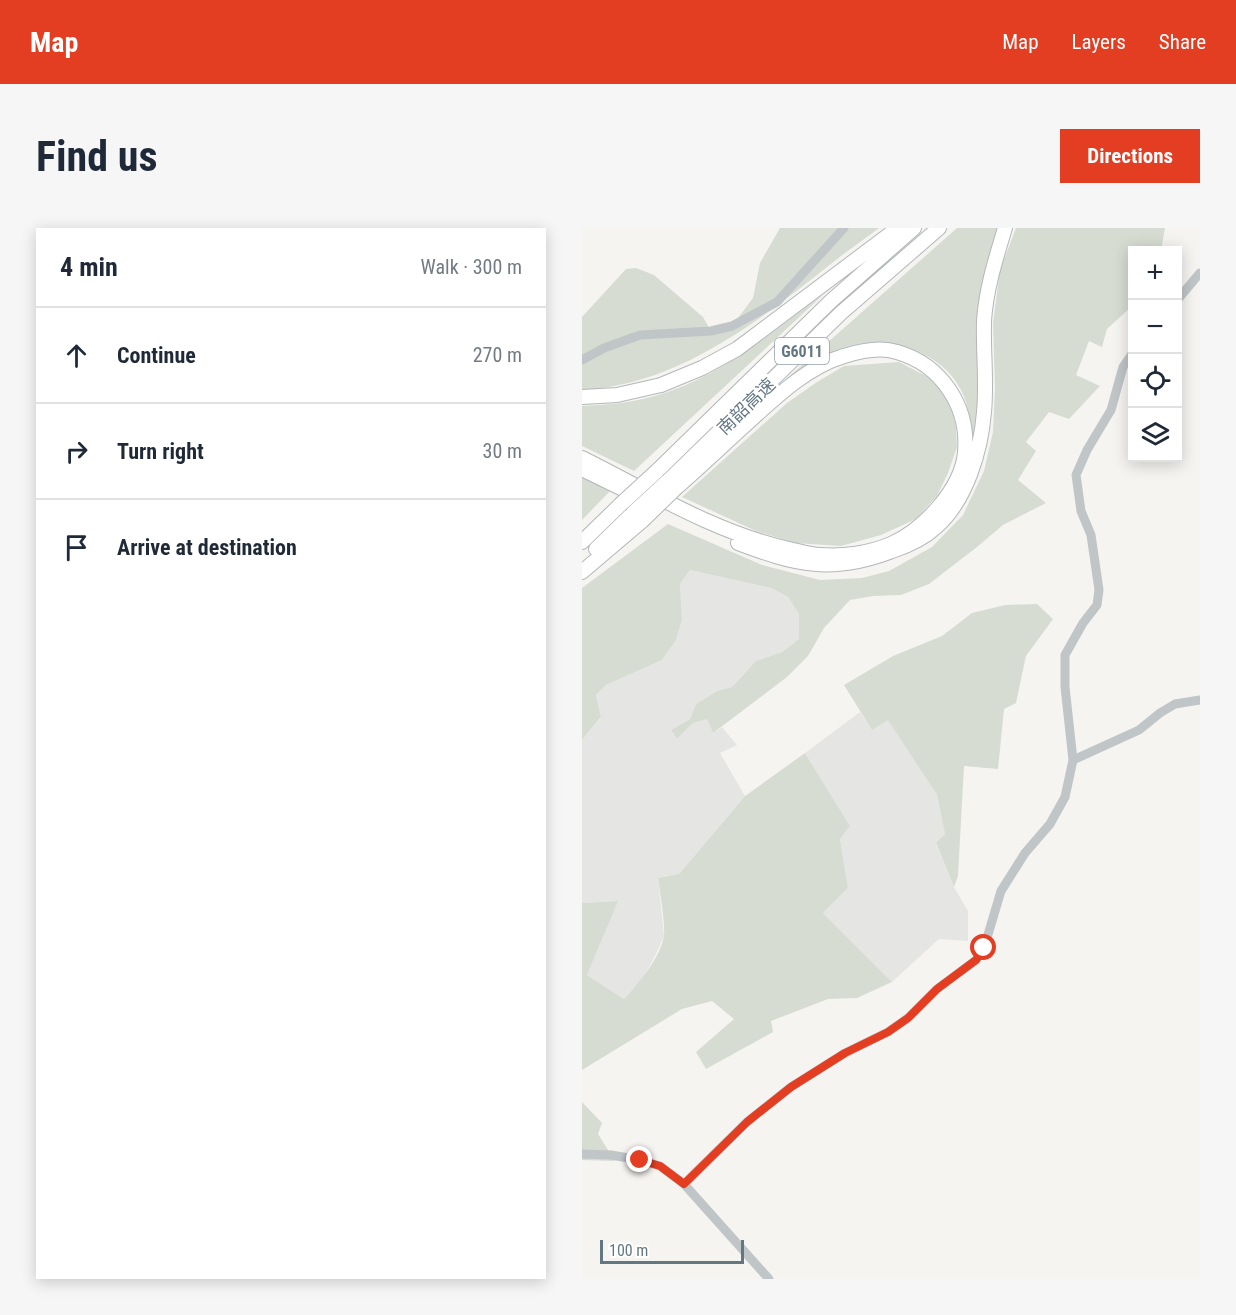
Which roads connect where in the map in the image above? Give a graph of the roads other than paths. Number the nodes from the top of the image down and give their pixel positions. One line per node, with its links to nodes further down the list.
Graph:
1 (843, 228): 8 (street)
2 (898, 228): 10 (highway)
3 (914, 228): 15 (highway, 南韶高速 / G6011, bridge)
4 (939, 228): 13 (highway, 南韶高速 / G6011)
5 (1005, 228): 12 (highway)
6 (1200, 273): 7 (street)
7 (1182, 294)
8 (582, 360)
9 (1128, 360): 19 (street)
10 (582, 397)
11 (582, 458): 13 (highway)
12 (582, 469)
13 (673, 484): 14 (highway, 南韶高速 / G6011, bridge)
14 (637, 517): 16 (highway, 南韶高速 / G6011); 17 (highway)
15 (582, 542)
16 (582, 563)
17 (582, 572)
18 (1200, 700): 19 (street)
19 (1073, 760): 21 (street)
20 (582, 1154): 21 (street)
21 (684, 1184): 22 (street)
22 (769, 1279)

